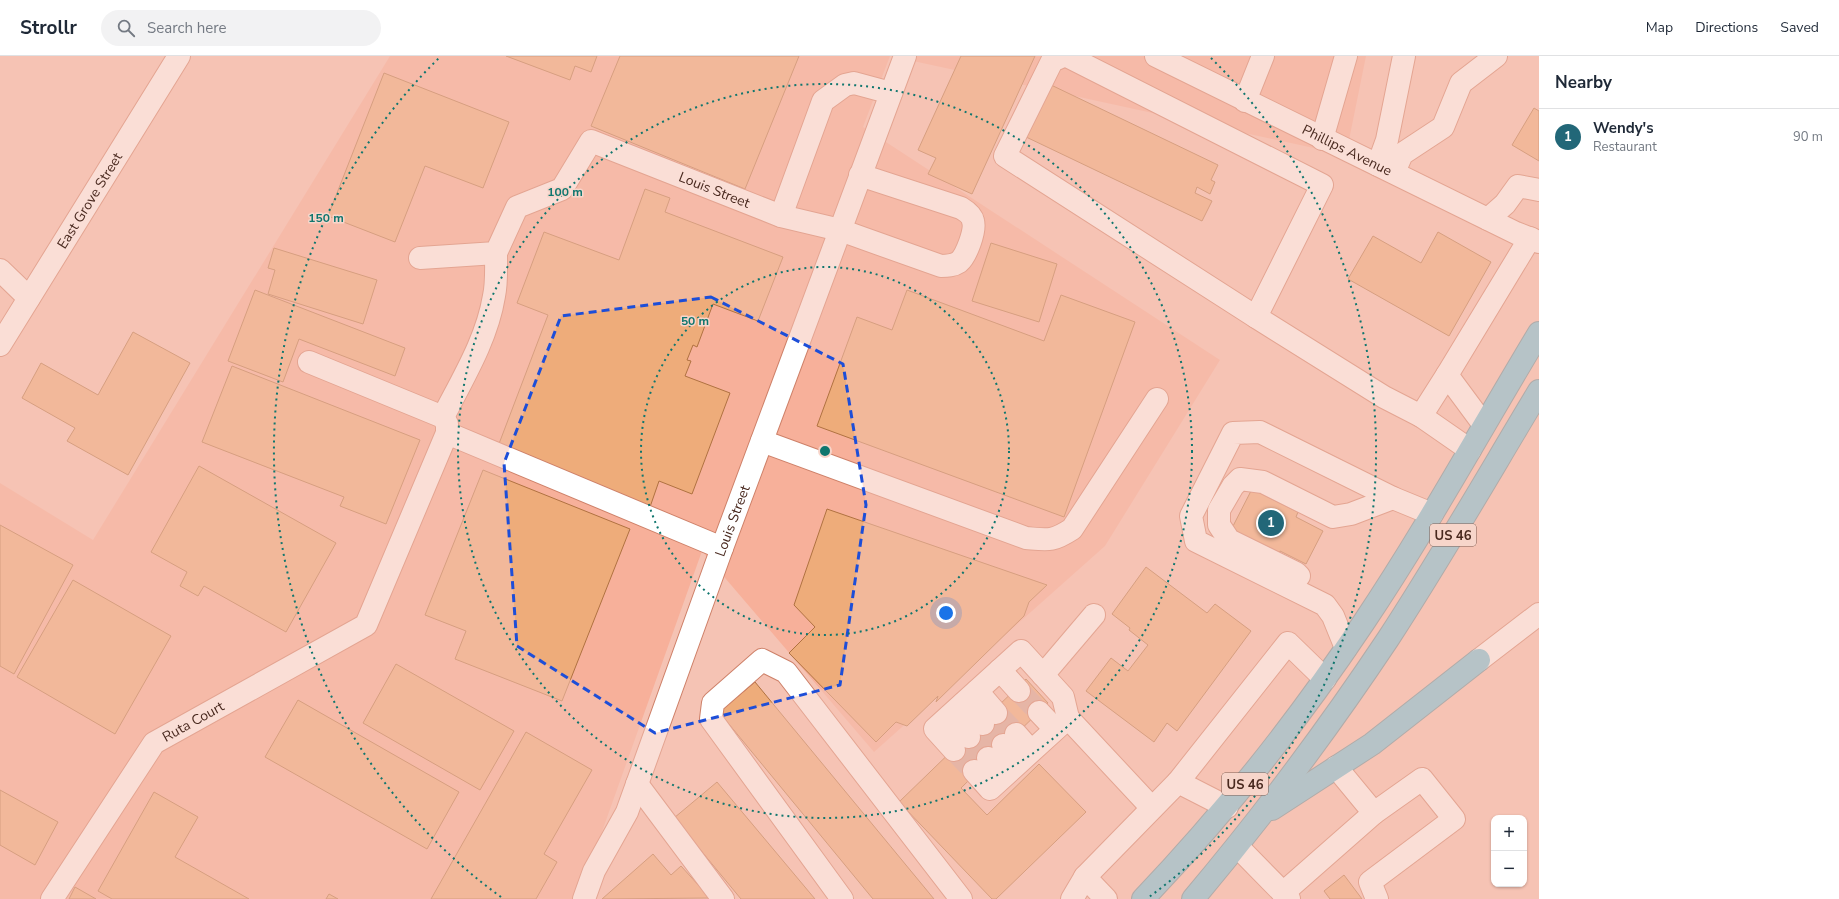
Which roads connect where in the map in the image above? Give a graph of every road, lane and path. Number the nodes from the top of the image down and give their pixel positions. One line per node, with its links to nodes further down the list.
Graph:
1 (179, 56): 23 (street, East Grove Street)
2 (905, 56): 10 (street, Louis Street)
3 (1063, 56): 24 (street)
4 (1068, 56): 24 (street)
5 (1156, 56): 11 (street, Phillips Avenue)
6 (1263, 56): 11 (street)
7 (1346, 56): 12 (street)
8 (1404, 56): 13 (street)
9 (1496, 56): 13 (street)
10 (891, 93): 14 (street, Louis Street); 16 (street)
11 (1245, 101): 12 (street, Phillips Avenue)
12 (1322, 139): 13 (street, Phillips Avenue)
13 (1391, 164): 17 (street, Phillips Avenue)
14 (860, 175): 18 (street, Louis Street); 18 (street)
15 (1539, 190): 17 (street)
16 (781, 216): 18 (street, Louis Street); 20 (street, Louis Street)
17 (1488, 220): 19 (street, Phillips Avenue)
18 (840, 230): 34 (street, Louis Street)
19 (1534, 240): 28 (street)
20 (496, 253): 21 (street); 33 (street, Ruta Court)
21 (420, 258)
22 (0, 270): 23 (street)
23 (29, 298): 26 (street, East Grove Street)
24 (1256, 317): 31 (street)
25 (1539, 333): 32 (highway, US 46)
26 (0, 345)
27 (308, 362): 33 (street)
28 (1447, 375): 31 (street); 32 (street)
29 (1539, 391): 56 (highway, US 46)
30 (1156, 398): 34 (street)
31 (1421, 416): 35 (street)
32 (1484, 424): 35 (highway, US 46)
33 (445, 425): 38 (street); 60 (street, Ruta Court)
34 (762, 442): 38 (street, Louis Street)
35 (1470, 450): 37 (highway, US 46)
36 (1393, 498): 37 (street); 39 (street); 39 (street)
37 (1432, 514): 42 (highway, US 46)
38 (722, 548): 52 (street, Louis Street)
39 (1325, 605): 42 (street)
40 (1539, 614): 43 (street)
41 (1094, 616): 44 (street)
42 (1346, 648): 45 (highway, US 46)
43 (1480, 660): 50 (highway)
44 (1043, 675): 46 (street); 49 (street)
45 (1325, 679): 51 (street); 53 (highway, US 46)
46 (976, 692): 47 (street); 47 (street); 47 (street)
47 (988, 719)
48 (1008, 740): 49 (street); 49 (street); 49 (street)
49 (1037, 746): 54 (street)
50 (1336, 768): 55 (street); 56 (highway)
51 (1178, 782): 53 (street); 54 (street)
52 (637, 784): 61 (street, Louis Street); 62 (street)
53 (1226, 807): 67 (highway, US 46)
54 (1152, 808): 58 (street)
55 (1374, 813): 59 (street); 69 (street)
56 (1258, 819): 57 (highway, US 46)
57 (1237, 846): 59 (street); 68 (highway, US 46)
58 (1085, 877): 65 (street); 66 (street)
59 (1286, 896)
60 (52, 899)
61 (584, 899)
62 (724, 899)
63 (842, 899): 64 (street)
64 (961, 899)
65 (1072, 899)
66 (1106, 899)
67 (1142, 899)
68 (1194, 899)
69 (1377, 899)

